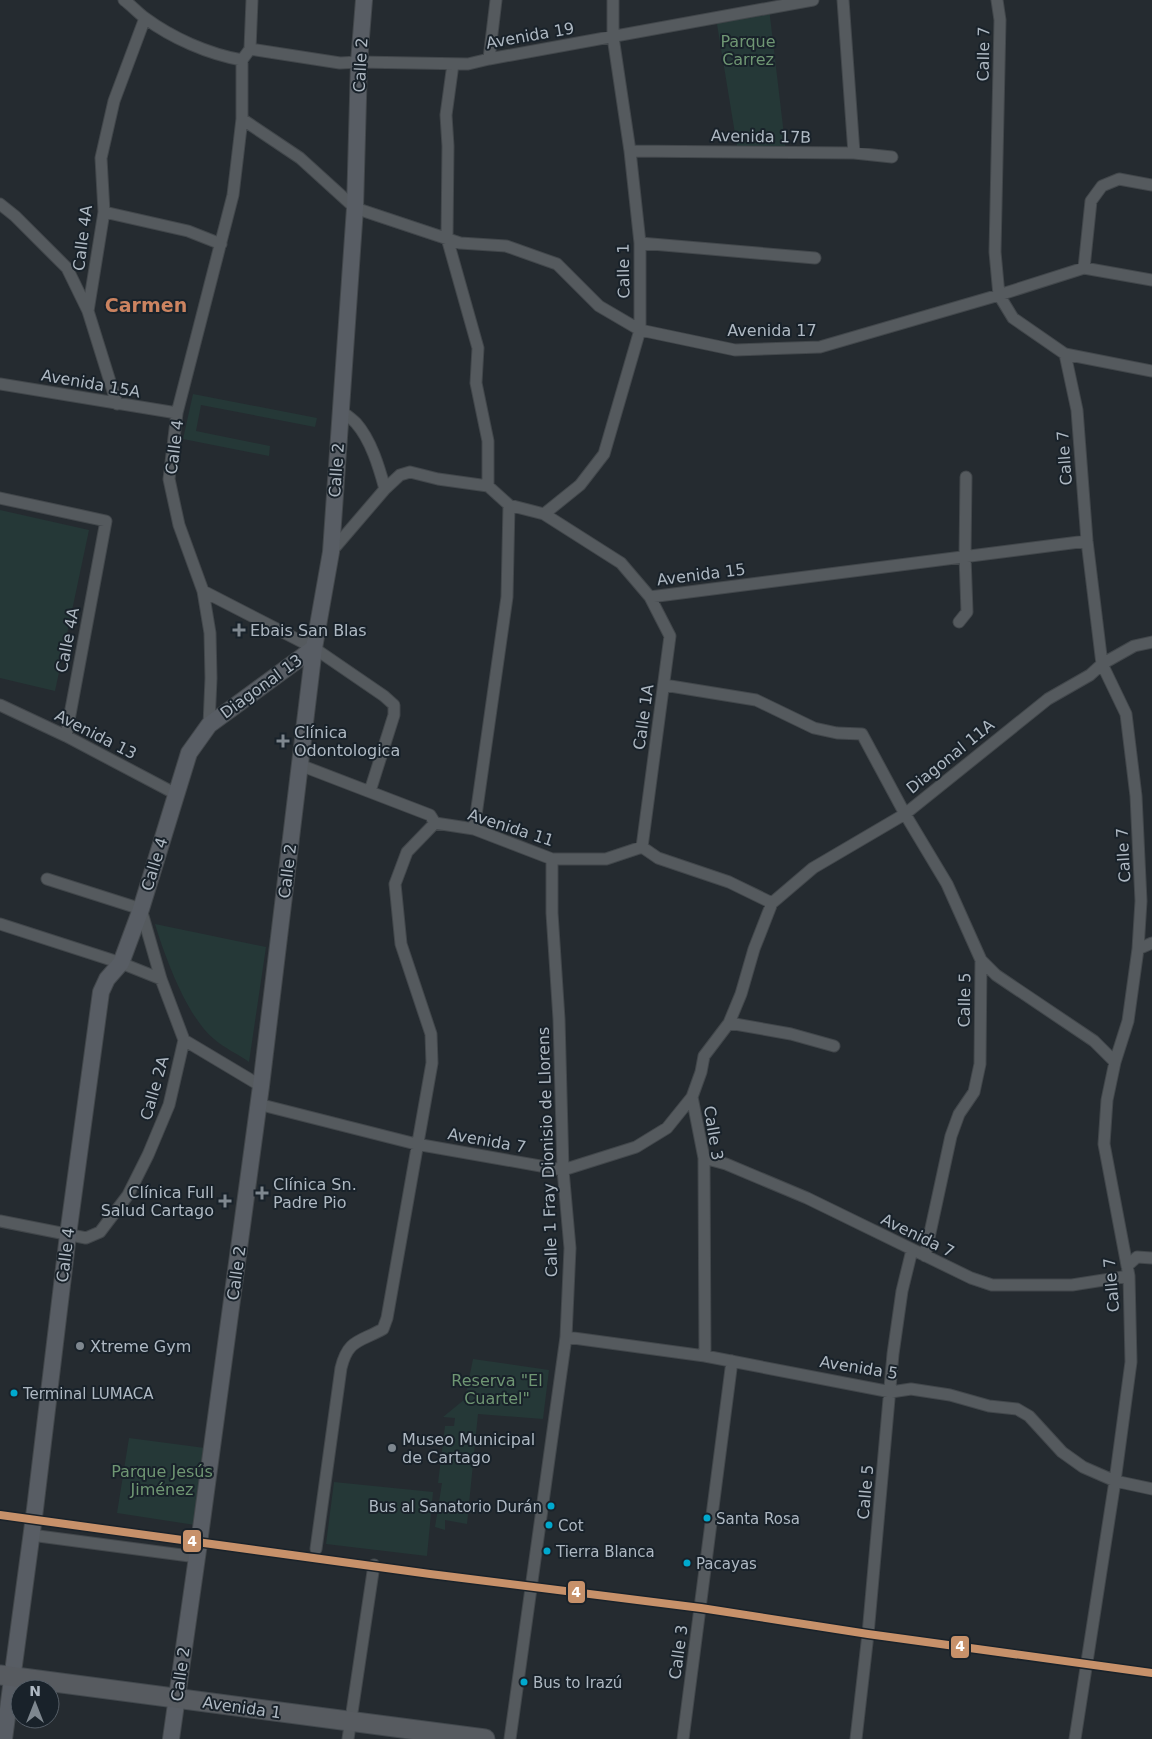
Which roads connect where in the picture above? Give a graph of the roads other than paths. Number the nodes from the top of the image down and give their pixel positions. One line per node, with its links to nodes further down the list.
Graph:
1 (252, 0): 11 (street)
2 (364, 0): 14 (street, Calle 2)
3 (496, 0): 12 (street)
4 (613, 0): 10 (street, Calle 1)
5 (813, 0): 10 (street, Avenida 19)
6 (843, 0): 18 (street)
7 (998, 0): 30 (street, Calle 7)
8 (126, 1): 9 (street)
9 (145, 18): 13 (street); 23 (street, Calle 4A)
10 (613, 37): 12 (street, Avenida 19); 17 (street, Calle 1)
11 (250, 50): 13 (street); 14 (street, Avenida 19)
12 (489, 59): 15 (street, Avenida 19)
13 (242, 60): 16 (street, Calle 4)
14 (359, 62): 15 (street, Avenida 19); 22 (street, Calle 2)
15 (453, 64): 24 (street)
16 (242, 119): 22 (street); 26 (street, Calle 4)
17 (630, 151): 18 (street, Avenida 17B); 25 (street, Calle 1)
18 (854, 153): 19 (street, Avenida 17B)
19 (892, 157)
20 (1152, 185): 28 (street)
21 (0, 204): 31 (street)
22 (355, 208): 24 (street, Avenida 17); 37 (street, Calle 2)
23 (104, 212): 26 (street); 31 (street, Calle 4A)
24 (446, 238): 32 (street, Avenida 17); 40 (street)
25 (640, 243): 27 (street); 32 (street, Calle 1)
26 (221, 244): 38 (street, Calle 4)
27 (815, 258)
28 (1084, 268): 29 (street, Avenida 17); 30 (street, Avenida 17)
29 (1152, 280)
30 (999, 296): 32 (street, Avenida 17); 33 (street, Calle 7)
31 (88, 311): 36 (street, Calle 4A)
32 (640, 330): 44 (street, Calle 1)
33 (1065, 354): 34 (street); 45 (street, Calle 7)
34 (1152, 371)
35 (0, 384): 36 (street, Avenida 15A)
36 (116, 404): 38 (street, Avenida 15A)
37 (340, 410): 41 (street); 46 (street, Calle 2)
38 (177, 413): 48 (street, Calle 4)
39 (966, 477): 47 (street)
40 (488, 486): 41 (street); 43 (street, Avenida 15)
41 (385, 489): 46 (street)
42 (0, 498): 58 (street, Calle 4A)
43 (509, 505): 44 (street, Avenida 15); 64 (street)
44 (544, 514): 49 (street, Avenida 15)
45 (1087, 541): 47 (street, Avenida 15); 54 (street, Calle 7)
46 (331, 552): 52 (street, Calle 2)
47 (965, 556): 49 (street, Avenida 15); 50 (street)
48 (203, 590): 52 (street); 57 (street, Calle 4)
49 (650, 597): 55 (street, Calle 1A)
50 (959, 622)
51 (1152, 642): 54 (street, Diagonal 11A)
52 (314, 648): 53 (street, Diagonal 13); 60 (street)
53 (305, 663): 57 (street, Diagonal 13); 59 (street, Calle 2)
54 (1102, 664): 62 (street, Diagonal 11A); 72 (street, Calle 7)
55 (664, 685): 62 (street, Calle 5); 65 (street, Calle 1A)
56 (0, 705): 58 (street, Avenida 13)
57 (209, 724): 61 (street, Calle 4)
58 (66, 736): 61 (street, Avenida 13)
59 (300, 765): 60 (street, Avenida 11); 80 (street, Calle 2)
60 (370, 791): 63 (street, Avenida 11)
61 (176, 794): 69 (street, Calle 4)
62 (905, 814): 68 (street, Diagonal 11A); 73 (street, Calle 5)
63 (435, 823): 64 (street, Avenida 11); 83 (street)
64 (474, 829): 66 (street, Avenida 11)
65 (642, 847): 66 (street, Avenida 11); 68 (street)
66 (552, 859): 85 (street, Calle 1 Fray Dionisio de Llorens)
67 (47, 879): 69 (street)
68 (772, 904): 76 (street, Calle 3)
69 (141, 909): 74 (street, Calle 4); 75 (street, Calle 2A)
70 (0, 924): 74 (street)
71 (1152, 944): 72 (street)
72 (1138, 949): 79 (street, Calle 7)
73 (981, 960): 79 (street); 89 (street, Calle 5)
74 (121, 963): 75 (street); 87 (street, Calle 4)
75 (162, 979): 77 (street, Calle 2A)
76 (729, 1023): 78 (street); 81 (street, Calle 3)
77 (184, 1040): 80 (street); 87 (street, Calle 2A)
78 (834, 1046)
79 (1115, 1062): 91 (street, Calle 7)
80 (261, 1086): 82 (street, Calle 2)
81 (692, 1097): 84 (street, Calle 3); 85 (street, Avenida 7)
82 (258, 1104): 83 (street, Avenida 7); 100 (street, Calle 2)
83 (416, 1144): 85 (street, Avenida 7); 99 (street)
84 (704, 1158): 88 (street, Avenida 7); 93 (street, Calle 3)
85 (563, 1170): 92 (street, Calle 1 Fray Dionisio de Llorens)
86 (0, 1221): 87 (street)
87 (68, 1235): 98 (street, Calle 4)
88 (912, 1250): 89 (street, Avenida 7); 95 (street, Calle 5)
89 (925, 1256): 91 (street, Avenida 7)
90 (1152, 1258): 91 (street, Avenida 7)
91 (1128, 1271): 96 (street, Calle 7)
92 (566, 1337): 93 (street, Avenida 5); 108 (street, Calle 1 Fray Dionisio de Llorens)
93 (705, 1356): 94 (street, Avenida 5)
94 (732, 1361): 95 (street, Avenida 5); 109 (street, Calle 3)
95 (891, 1392): 96 (street, Avenida 5); 110 (street, Calle 5)
96 (1115, 1481): 97 (street, Avenida 5); 111 (street, Calle 7)
97 (1152, 1489)
98 (31, 1535): 100 (street); 102 (street, Calle 4)
99 (316, 1549)
100 (197, 1557): 103 (street, Calle 2)
101 (374, 1565): 104 (street)
102 (6, 1676): 103 (main road, Avenida 1); 105 (street, Calle 4)
103 (176, 1698): 104 (main road, Avenida 1); 106 (street, Calle 2)
104 (349, 1730): 107 (main road, Avenida 1)
105 (4, 1739)
106 (171, 1739)
107 (485, 1739)
108 (510, 1739)
109 (682, 1739)
110 (856, 1739)
111 (1075, 1739)

